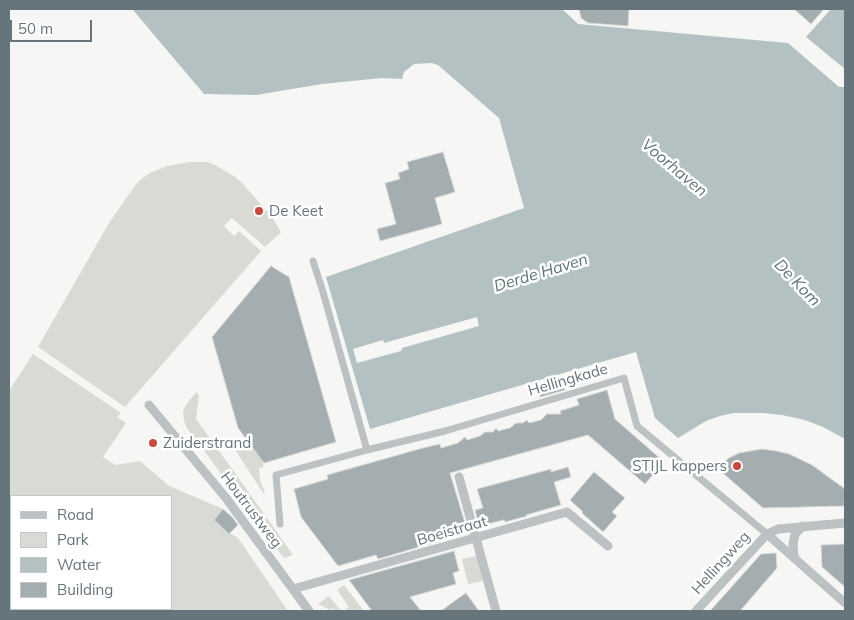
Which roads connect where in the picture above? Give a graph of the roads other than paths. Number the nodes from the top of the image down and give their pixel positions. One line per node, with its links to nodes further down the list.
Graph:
1 (312, 261): 3 (street)
2 (149, 405): 12 (street, Houtrustweg)
3 (366, 450): 6 (street, Hellingkade); 8 (street, Hellingkade)
4 (459, 477): 9 (street)
5 (845, 523): 7 (street, Hellingweg)
6 (280, 524)
7 (803, 526): 8 (street, Hellingweg); 11 (street)
8 (766, 534): 11 (street, Hellingweg); 16 (street, Hellingweg)
9 (476, 538): 10 (street, Boeistraat); 12 (street, Boeistraat); 15 (street)
10 (608, 546)
11 (794, 557): 13 (street, Hellingweg)
12 (293, 589): 14 (street, Houtrustweg)
13 (845, 602)
14 (309, 611)
15 (496, 611)
16 (696, 611)

